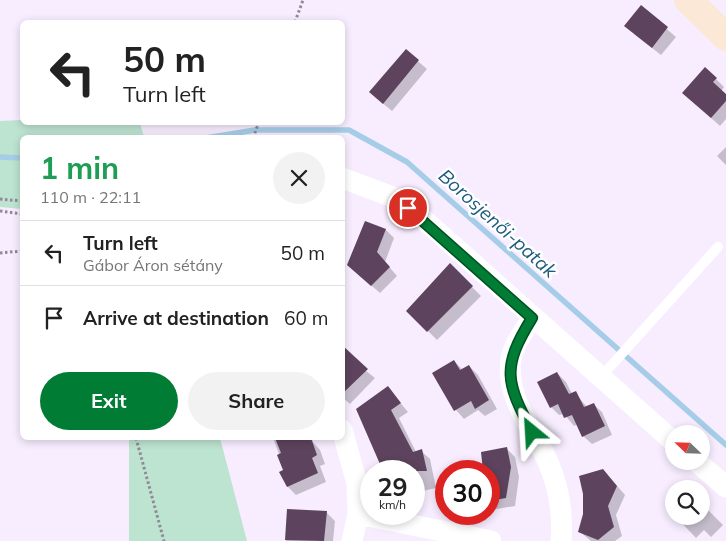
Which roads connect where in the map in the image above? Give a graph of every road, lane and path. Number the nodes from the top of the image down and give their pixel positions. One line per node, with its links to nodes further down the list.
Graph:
1 (303, 0): 3 (path)
2 (688, 0): 4 (main road)
3 (296, 20)
4 (726, 37)
5 (345, 179): 13 (street)
6 (0, 199): 7 (path)
7 (20, 201)
8 (0, 212): 9 (path)
9 (20, 214)
10 (718, 247): 14 (lane)
11 (20, 251): 12 (path)
12 (0, 253)
13 (532, 318): 14 (street); 24 (street)
14 (600, 378): 15 (street)
15 (665, 434)
16 (137, 440): 21 (path)
17 (345, 440): 20 (street)
18 (706, 470): 19 (street)
19 (726, 487)
20 (358, 514): 22 (street); 23 (street)
21 (164, 541)
22 (352, 541)
23 (491, 541)
24 (561, 541)

